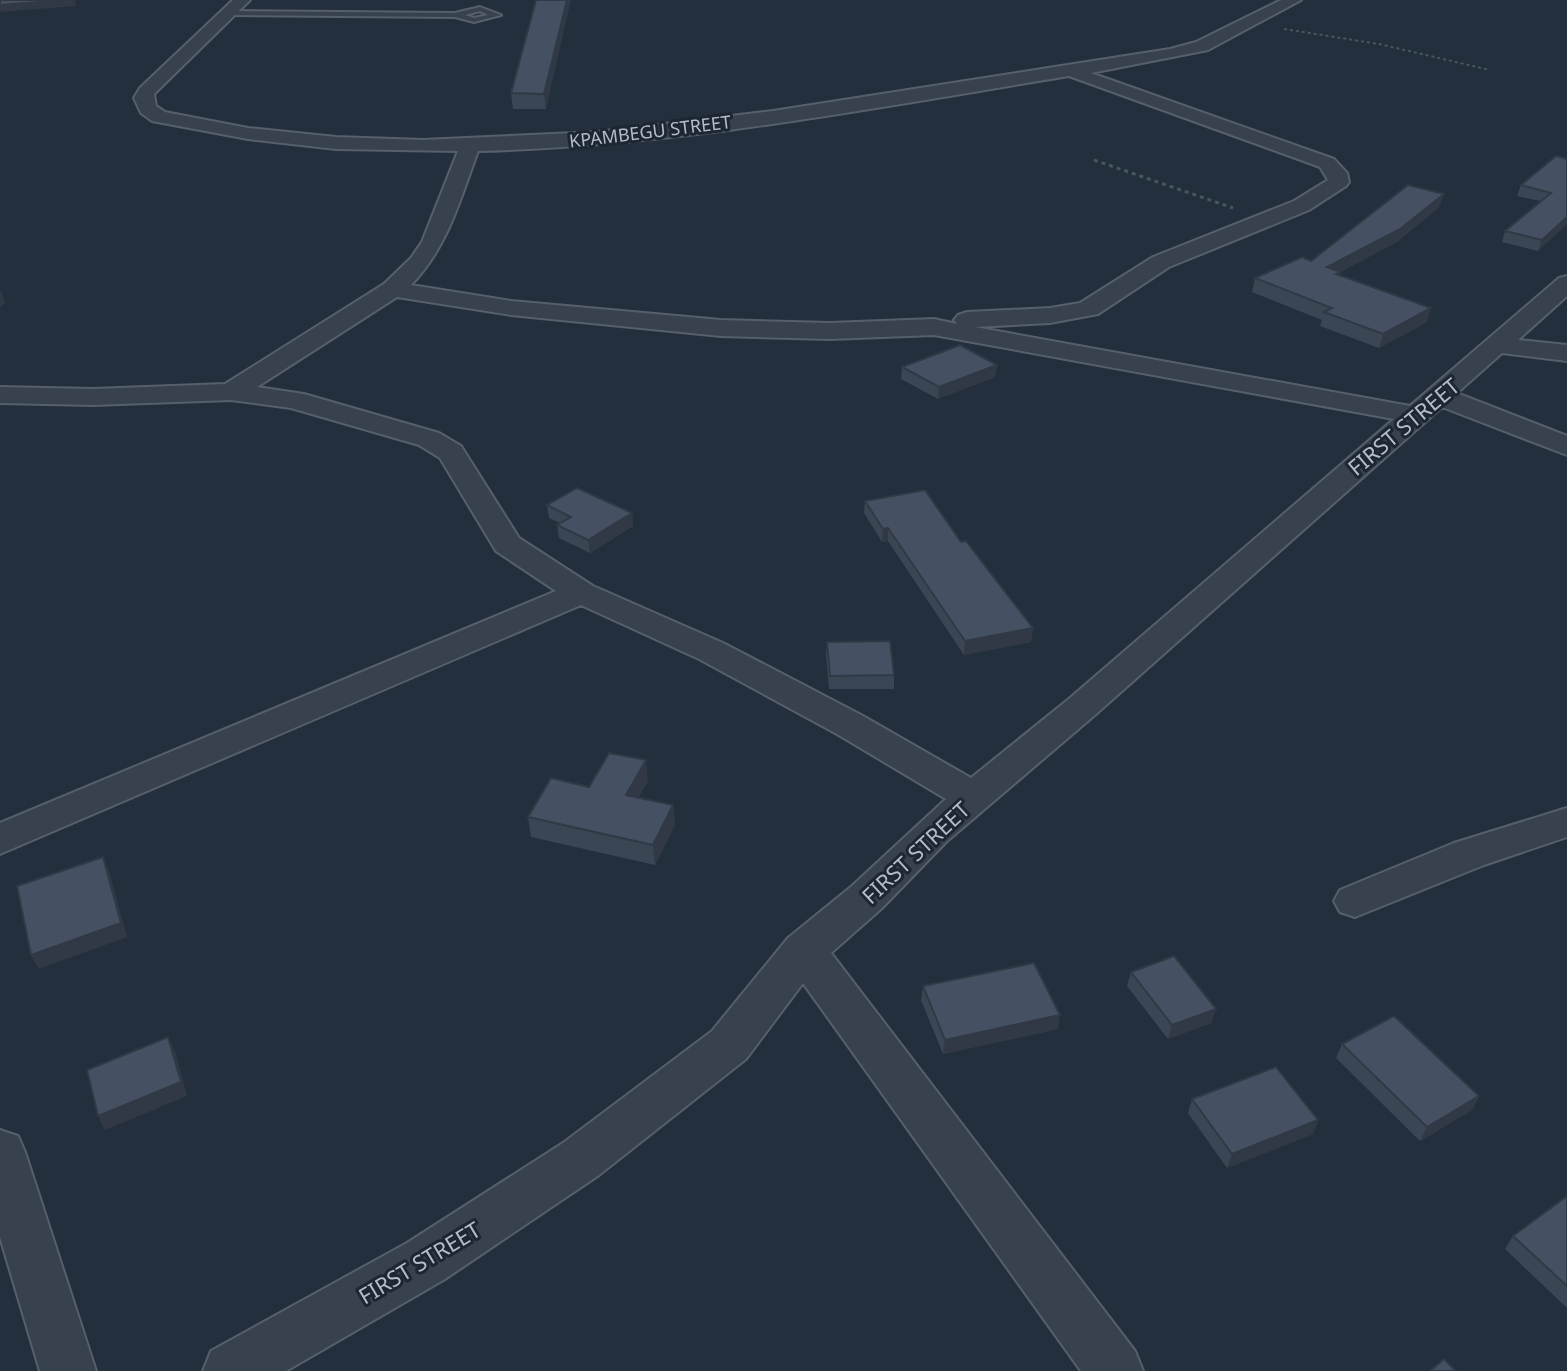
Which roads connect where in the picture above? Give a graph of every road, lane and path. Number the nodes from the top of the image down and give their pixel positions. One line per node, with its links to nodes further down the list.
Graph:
1 (1293, 0): 5 (street, KPAMBEGU STREET)
2 (482, 4): 4 (lane); 4 (lane)
3 (235, 6): 4 (lane); 8 (street, KPAMBEGU STREET)
4 (455, 15)
5 (1247, 24): 6 (path); 7 (street, KPAMBEGU STREET)
6 (1490, 70)
7 (1071, 71): 8 (street, KPAMBEGU STREET); 10 (street)
8 (469, 148): 12 (street)
9 (1094, 160): 10 (path)
10 (1265, 219): 13 (street)
11 (1567, 283): 14 (street, FIRST STREET)
12 (393, 289): 13 (street); 16 (street)
13 (934, 327): 18 (street)
14 (1497, 345): 15 (street); 18 (street, FIRST STREET)
15 (1567, 353)
16 (231, 392): 17 (street); 20 (street)
17 (0, 395)
18 (1427, 406): 19 (street); 21 (street, FIRST STREET)
19 (1567, 446)
20 (581, 593): 21 (street); 23 (street)
21 (974, 798): 25 (street, FIRST STREET)
22 (1567, 822): 24 (street)
23 (0, 839)
24 (1355, 901)
25 (804, 950): 28 (street, FIRST STREET); 29 (street)
26 (0, 1152): 27 (street)
27 (68, 1371)
28 (231, 1371)
29 (1115, 1371)

